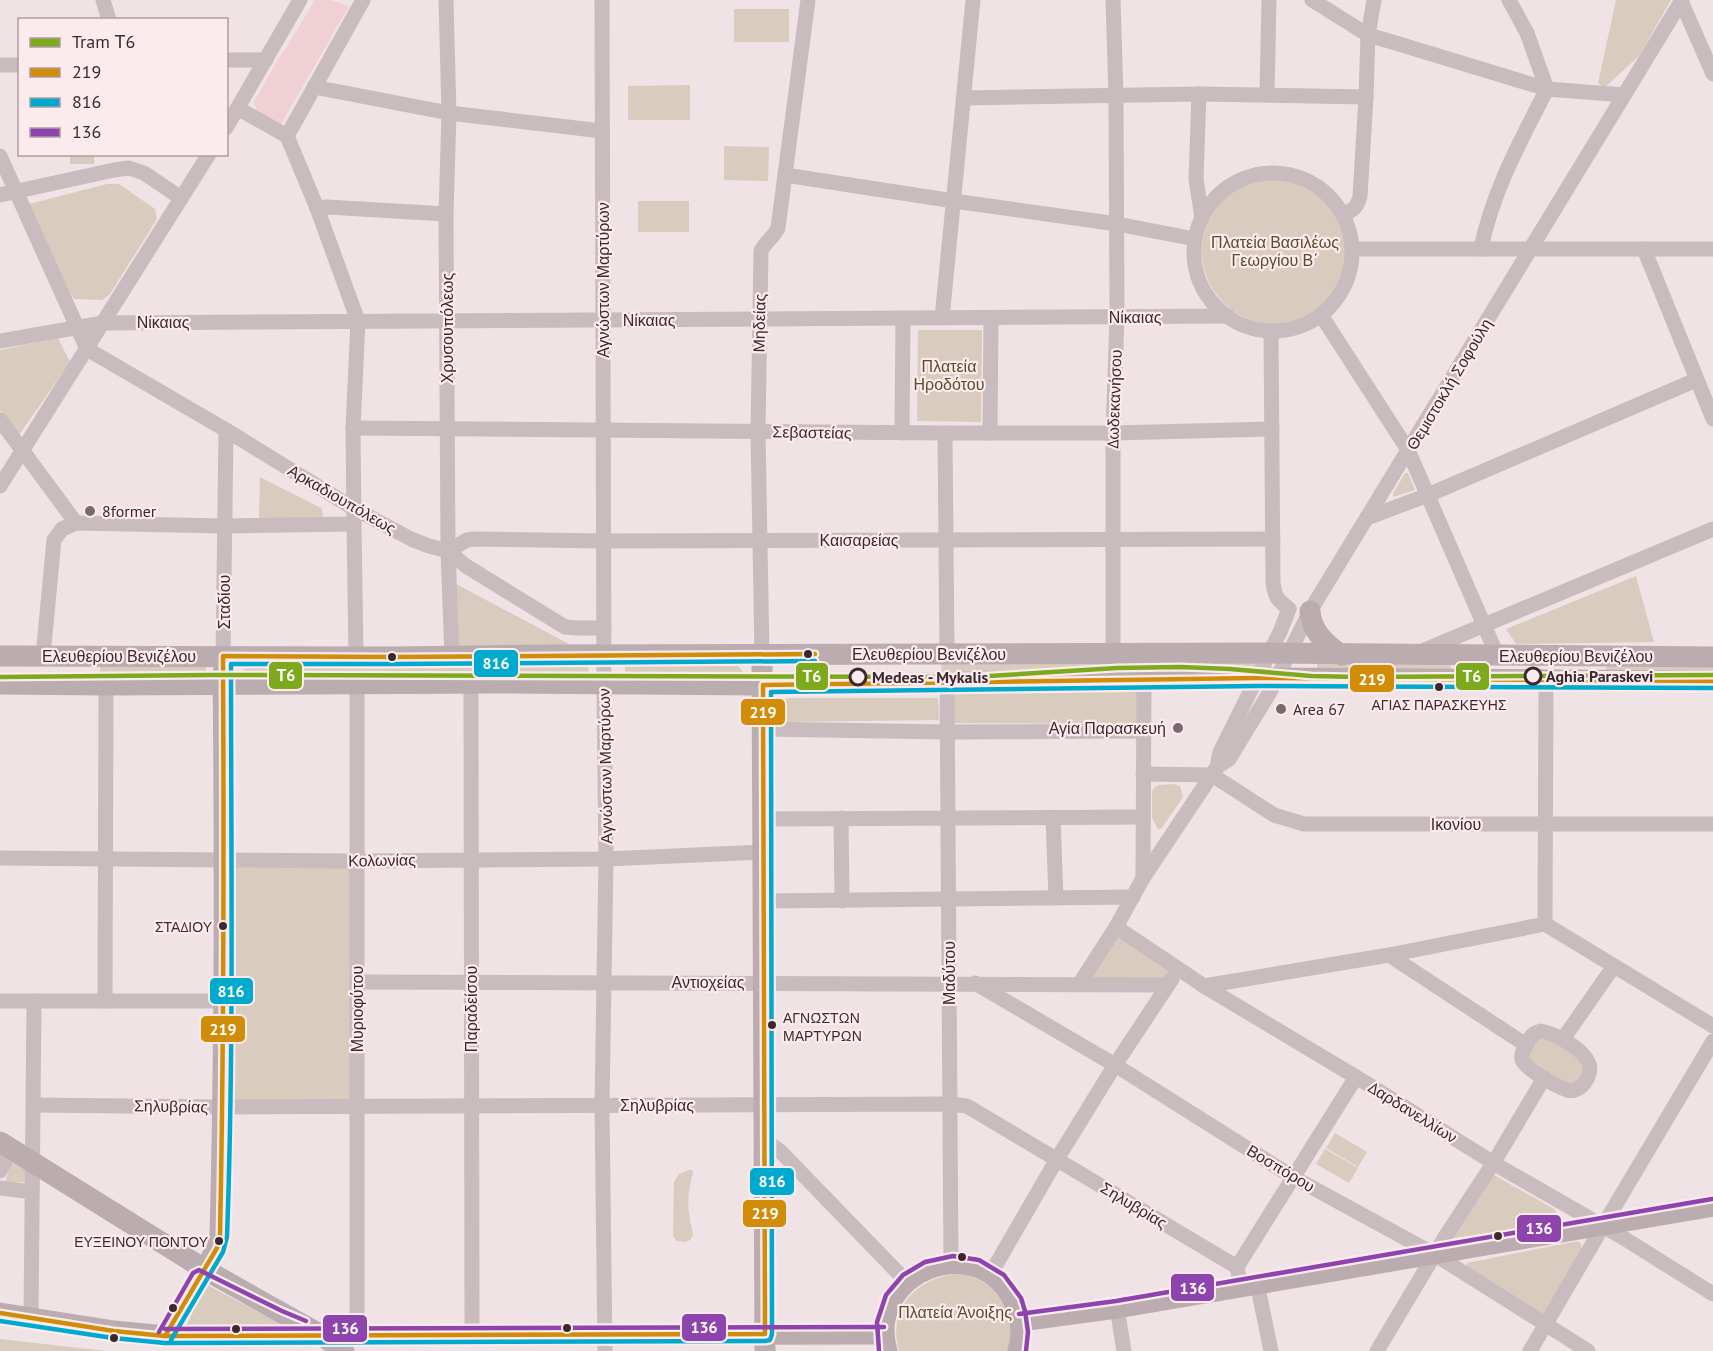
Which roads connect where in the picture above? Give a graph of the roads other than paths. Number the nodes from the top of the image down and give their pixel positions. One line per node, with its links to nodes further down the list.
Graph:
1 (103, 0): 14 (street)
2 (300, 0): 17 (street)
3 (363, 0): 21 (street)
4 (446, 0): 30 (street, Χρυσουπόλεως)
5 (602, 0): 32 (street, Αγνώστων Μαρτύρων)
6 (808, 0): 36 (street, Μηδείας)
7 (973, 0): 28 (street)
8 (1113, 0): 25 (street, Δωδεκανήσου)
9 (1269, 0): 24 (street)
10 (1312, 0): 15 (street)
11 (1374, 0): 15 (street)
12 (1509, 0): 22 (street)
13 (1682, 1): 20 (street); 26 (street, Θεμιστοκλή Σοφούλη)
14 (108, 18)
15 (1368, 35): 22 (street); 27 (street)
16 (228, 60): 17 (street)
17 (266, 60): 29 (street)
18 (0, 65): 19 (street)
19 (18, 65)
20 (1713, 74)
21 (314, 87): 30 (street); 33 (street)
22 (1547, 88): 26 (street); 49 (street)
23 (1199, 94): 24 (street); 25 (street); 44 (street)
24 (1267, 94): 27 (street)
25 (1116, 95): 28 (street); 45 (street, Δωδεκανήσου)
26 (1624, 95): 47 (street, Θεμιστοκλή Σοφούλη)
27 (1366, 97): 43 (street)
28 (964, 98): 40 (street)
29 (238, 108): 31 (street); 33 (street)
30 (448, 113): 32 (street); 42 (street, Χρυσουπόλεως)
31 (228, 125)
32 (602, 130): 59 (street, Αγνώστων Μαρτύρων)
33 (286, 136): 41 (street)
34 (0, 156): 37 (street)
35 (208, 156): 39 (street)
36 (785, 175): 40 (street); 58 (street, Μηδείας)
37 (16, 191): 38 (street); 39 (street); 63 (street)
38 (0, 195)
39 (181, 198): 62 (street)
40 (954, 201): 45 (street); 56 (street)
41 (317, 208): 42 (street); 60 (street)
42 (446, 214): 61 (street, Χρυσουπόλεως)
43 (1343, 215): 44 (street); 48 (street)
44 (1202, 218): 46 (street)
45 (1117, 224): 46 (street); 54 (street, Δωδεκανήσου)
46 (1196, 239): 53 (street)
47 (1531, 248): 49 (street); 50 (street); 80 (street, Θεμιστοκλή Σοφούλη)
48 (1352, 249): 49 (street); 52 (street)
49 (1481, 249)
50 (1644, 249): 51 (street); 67 (street)
51 (1713, 249)
52 (1321, 315): 64 (street); 80 (street)
53 (1228, 316): 54 (street, Νίκαιας); 64 (street)
54 (1117, 317): 57 (street, Νίκαιας); 78 (street, Δωδεκανήσου)
55 (903, 318): 56 (street, Νίκαιας); 58 (street, Νίκαιας); 76 (street)
56 (942, 318): 57 (street, Νίκαιας)
57 (991, 318): 77 (street)
58 (759, 319): 59 (street, Νίκαιας); 75 (street, Μηδείας)
59 (603, 320): 61 (street, Νίκαιας); 74 (street, Αγνώστων Μαρτύρων)
60 (358, 321): 61 (street, Νίκαιας); 62 (street, Νίκαιας); 70 (street)
61 (447, 321): 71 (street, Χρυσουπόλεως)
62 (103, 323): 63 (street, Νίκαιας); 66 (street)
63 (77, 327): 65 (street, Νίκαιας); 66 (street)
64 (1271, 331): 72 (street)
65 (0, 341)
66 (87, 349): 73 (street, Αρκαδιουπόλεως); 81 (street)
67 (1696, 380): 68 (street); 83 (street)
68 (1713, 419)
69 (0, 420): 81 (street)
70 (353, 428): 71 (street, Σεβαστείας); 84 (street)
71 (447, 428): 74 (street, Σεβαστείας); 94 (street, Χρυσουπόλεως)
72 (1272, 429): 78 (street, Σεβαστείας); 90 (street)
73 (226, 430): 84 (street, Αρκαδιουπόλεως); 87 (street, Σταδίου)
74 (603, 431): 75 (street, Σεβαστείας); 93 (street, Αγνώστων Μαρτύρων)
75 (758, 431): 76 (street, Σεβαστείας); 91 (street, Μηδείας)
76 (902, 433): 79 (street, Σεβαστείας)
77 (990, 433): 78 (street, Σεβαστείας); 79 (street, Σεβαστείας)
78 (1113, 433): 92 (street, Δωδεκανήσου)
79 (945, 434): 89 (street)
80 (1408, 450): 83 (street); 85 (street, Θεμιστοκλή Σοφούλη)
81 (22, 451): 82 (street); 86 (street)
82 (0, 486)
83 (1428, 495): 85 (street); 96 (street)
84 (354, 516): 87 (street); 94 (street, Αρκαδιουπόλεως); 109 (street)
85 (1367, 518): 95 (street, Θεμιστοκλή Σοφούλη)
86 (76, 523): 87 (street); 107 (street)
87 (224, 526): 108 (street, Σταδίου)
88 (1713, 529): 96 (street)
89 (946, 539): 91 (street, Καισαρείας); 92 (street, Καισαρείας); 100 (street)
90 (1273, 539): 92 (street, Καισαρείας); 95 (street)
91 (759, 540): 93 (street, Καισαρείας); 103 (street, Μηδείας)
92 (1113, 540): 98 (street, Δωδεκανήσου)
93 (603, 541): 94 (street, Καισαρείας); 97 (street, Αγνώστων Μαρτύρων)
94 (448, 550): 97 (street, Αρκαδιουπόλεως); 110 (street, Χρυσουπόλεως)
95 (1300, 610): 99 (street, Θεμιστοκλή Σοφούλη); 104 (street)
96 (1484, 625): 101 (street); 105 (street)
97 (604, 628): 102 (street, Αγνώστων Μαρτύρων)
98 (1113, 653): 99 (street, Ελευθερίου Βενιζέλου); 100 (street, Ελευθερίου Βενιζέλου)
99 (1279, 653): 104 (street, Ελευθερίου Βενιζέλου); 112 (street, Θεμιστοκλή Σοφούλη)
100 (947, 654): 103 (street, Ελευθερίου Βενιζέλου)
101 (1415, 654): 104 (street, Ελευθερίου Βενιζέλου); 105 (street, Ελευθερίου Βενιζέλου)
102 (604, 655): 103 (street, Ελευθερίου Βενιζέλου); 110 (street, Ελευθερίου Βενιζέλου); 121 (street, Αγνώστων Μαρτύρων)
103 (762, 655): 123 (street)
104 (1342, 655)
105 (1497, 655): 111 (street, Ελευθερίου Βενιζέλου)
106 (0, 656): 107 (street, Ελευθερίου Βενιζέλου)
107 (43, 656): 108 (street, Ελευθερίου Βενιζέλου)
108 (223, 656): 109 (street, Ελευθερίου Βενιζέλου); 118 (street, Σταδίου)
109 (356, 656): 110 (street, Ελευθερίου Βενιζέλου)
110 (452, 657)
111 (1713, 657)
112 (1267, 678): 113 (street, Ελευθερίου Βενιζέλου); 114 (street, Ελευθερίου Βενιζέλου); 127 (street, Θεμιστοκλή Σοφούλη)
113 (1144, 680): 116 (street, Ελευθερίου Βενιζέλου); 125 (street)
114 (1546, 680): 115 (street, Ελευθερίου Βενιζέλου); 134 (street)
115 (1713, 681)
116 (947, 682): 123 (street, Ελευθερίου Βενιζέλου); 126 (street, Μαδύτου)
117 (0, 684): 122 (street, Ελευθερίου Βενιζέλου)
118 (224, 684): 119 (street, Ελευθερίου Βενιζέλου); 122 (street, Ελευθερίου Βενιζέλου); 141 (street, Σταδίου)
119 (357, 684): 120 (street, Ελευθερίου Βενιζέλου); 142 (street, Μυριοφύτου)
120 (471, 684): 121 (street, Ελευθερίου Βενιζέλου); 139 (street, Παραδείσου)
121 (604, 684): 123 (street, Ελευθερίου Βενιζέλου); 140 (street, Αγνώστων Μαρτύρων)
122 (106, 685): 138 (street)
123 (762, 685): 124 (street)
124 (763, 729): 126 (street); 133 (street)
125 (1144, 731): 126 (street); 128 (street)
126 (947, 732): 129 (street, Μαδύτου)
127 (1215, 771): 128 (street); 134 (street, Ικονίου); 143 (street, Θεμιστοκλή Σοφούλη)
128 (1143, 774): 131 (street)
129 (948, 817): 130 (street); 132 (street); 146 (street, Μαδύτου)
130 (1053, 817): 131 (street); 145 (street)
131 (1143, 817): 143 (street)
132 (841, 818): 133 (street); 148 (street)
133 (763, 819): 136 (street)
134 (1545, 824): 135 (street, Ικονίου); 149 (street)
135 (1713, 824)
136 (763, 852): 140 (street, Κολωνίας); 147 (street)
137 (0, 858): 138 (street, Κολωνίας)
138 (105, 859): 141 (street, Κολωνίας); 166 (street)
139 (471, 859): 140 (street, Κολωνίας); 142 (street, Κολωνίας); 155 (street, Παραδείσου)
140 (606, 859): 156 (street, Αγνώστων Μαρτύρων)
141 (224, 860): 142 (street, Κολωνίας); 163 (street, Σταδίου)
142 (357, 861): 154 (street, Μυριοφύτου)
143 (1143, 878): 144 (street, Θεμιστοκλή Σοφούλη)
144 (1133, 897): 145 (street); 150 (street, Θεμιστοκλή Σοφούλη)
145 (1056, 898): 146 (street)
146 (948, 899): 148 (street); 158 (street, Μαδύτου)
147 (763, 901): 148 (street); 157 (street)
148 (842, 901)
149 (1545, 924): 151 (street); 152 (street)
150 (1116, 927): 153 (street, Δαρδανελλίων); 160 (street, Θεμιστοκλή Σοφούλη)
151 (1389, 955): 162 (street); 170 (street)
152 (1614, 966): 167 (street); 168 (street)
153 (1179, 969): 161 (street); 162 (street, Δαρδανελλίων)
154 (357, 982): 155 (street, Αντιοχείας); 178 (street, Μυριοφύτου)
155 (471, 982): 156 (street, Αντιοχείας); 179 (street, Παραδείσου)
156 (604, 982): 157 (street, Αντιοχείας); 177 (street, Αγνώστων Μαρτύρων)
157 (763, 982): 158 (street, Αντιοχείας); 174 (street)
158 (949, 983): 159 (street, Αντιοχείας); 175 (street, Μαδύτου)
159 (975, 983): 160 (street, Αντιοχείας); 171 (street, Βοσπόρου)
160 (1080, 983): 161 (street, Αντιοχείας)
161 (1167, 985): 171 (street)
162 (1204, 986): 172 (street, Δαρδανελλίων)
163 (223, 1000): 166 (street); 180 (street, Σταδίου)
164 (0, 1001): 165 (street)
165 (34, 1001): 166 (street); 176 (street)
166 (105, 1001)
167 (1713, 1026)
168 (1563, 1039): 170 (street); 173 (street)
169 (1713, 1041): 191 (street)
170 (1526, 1045): 173 (street)
171 (1115, 1065): 183 (street); 187 (street, Βοσπόρου)
172 (1356, 1077): 184 (street, Δαρδανελλίων); 187 (street)
173 (1544, 1078): 184 (street)
174 (764, 1104): 175 (street, Σηλυβρίας); 177 (street, Σηλυβρίας); 181 (street)
175 (950, 1104): 183 (street, Σηλυβρίας); 193 (street, Μαδύτου)
176 (33, 1105): 180 (street, Σηλυβρίας); 185 (street)
177 (602, 1105): 179 (street, Σηλυβρίας); 210 (street, Αγνώστων Μαρτύρων)
178 (357, 1106): 179 (street, Σηλυβρίας); 180 (street, Σηλυβρίας); 209 (street, Μυριοφύτου)
179 (472, 1106): 205 (street, Παραδείσου)
180 (223, 1107): 194 (street, Σταδίου)
181 (764, 1140): 197 (street); 211 (street)
182 (5, 1146): 185 (street); 186 (street)
183 (1058, 1159): 195 (street); 196 (street, Σηλυβρίας)
184 (1494, 1162): 191 (street, Δαρδανελλίων); 192 (street)
185 (33, 1164): 189 (street); 194 (street)
186 (0, 1171)
187 (1293, 1177): 192 (street, Βοσπόρου); 196 (street)
188 (0, 1188): 189 (street)
189 (32, 1192): 201 (street)
190 (1713, 1206): 191 (street)
191 (1603, 1226): 192 (street); 198 (street, Δαρδανελλίων); 203 (street)
192 (1434, 1254): 196 (street); 203 (street, Βοσπόρου); 216 (street)
193 (951, 1263): 195 (street); 197 (street)
194 (202, 1273): 204 (street); 206 (street, Σταδίου)
195 (990, 1275): 202 (street)
196 (1245, 1279): 199 (street); 215 (street)
197 (906, 1281): 212 (street)
198 (1713, 1294)
199 (1116, 1308): 202 (street); 214 (street)
200 (0, 1313): 201 (street)
201 (31, 1318): 206 (street)
202 (1020, 1321): 213 (street)
203 (1546, 1325): 217 (street); 218 (street, Βοσπόρου)
204 (321, 1335): 208 (street); 209 (street)
205 (472, 1335): 209 (street); 210 (street)
206 (165, 1336): 207 (street)
207 (199, 1343): 208 (street)
208 (284, 1343)
209 (361, 1343)
210 (605, 1343): 211 (street)
211 (765, 1343): 212 (street)
212 (885, 1343)
213 (1018, 1351)
214 (1124, 1351)
215 (1271, 1351)
216 (1377, 1351)
217 (1530, 1351)
218 (1588, 1351)

